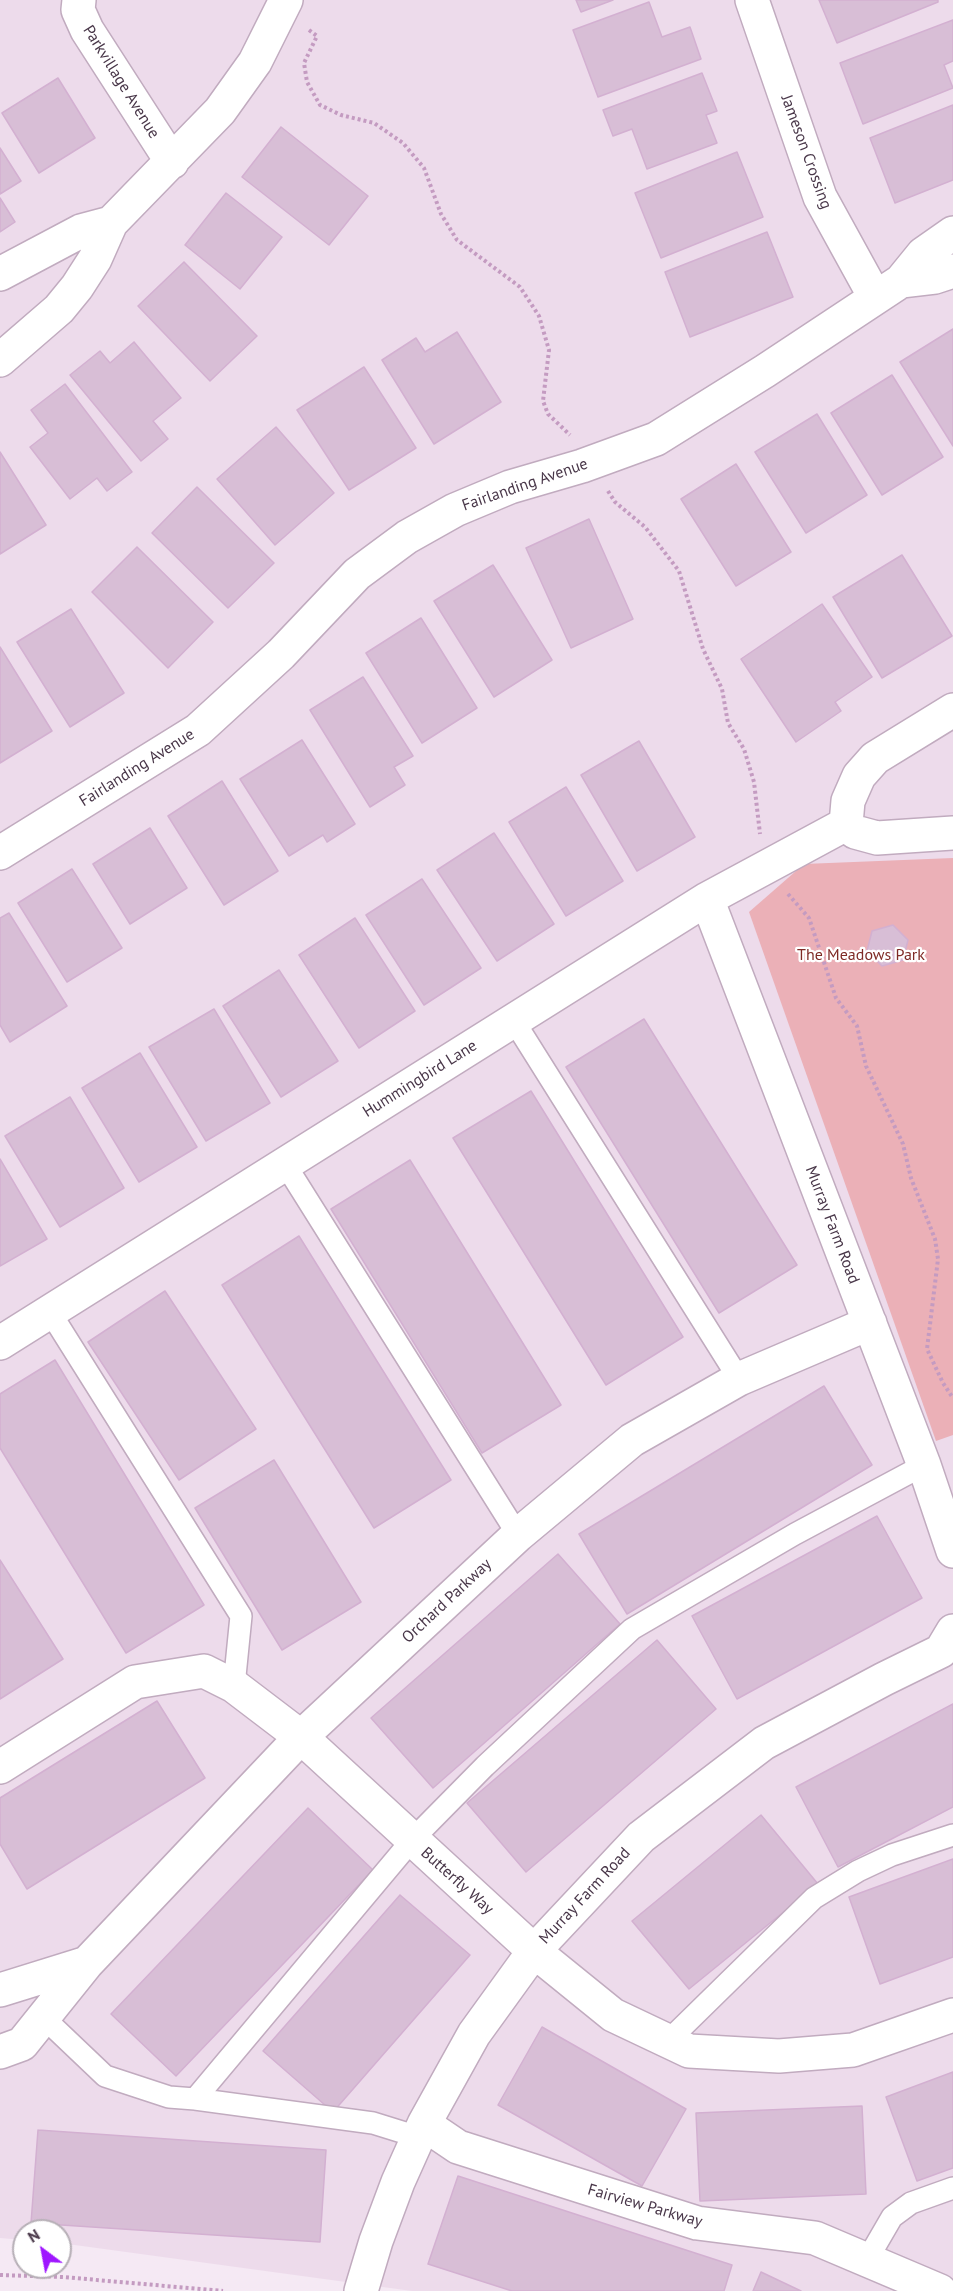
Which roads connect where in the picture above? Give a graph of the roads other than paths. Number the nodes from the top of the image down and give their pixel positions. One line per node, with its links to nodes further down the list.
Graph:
1 (79, 0): 4 (street, Parkvillage Avenue)
2 (752, 0): 9 (street, Jameson Crossing)
3 (283, 6): 4 (street)
4 (172, 162): 5 (street)
5 (111, 223): 8 (street); 10 (street)
6 (953, 233): 9 (street, Fairlanding Avenue)
7 (953, 271): 9 (street, Fairlanding Avenue)
8 (0, 274)
9 (888, 289): 14 (street, Fairlanding Avenue)
10 (0, 360)
11 (953, 710): 12 (street)
12 (846, 824): 13 (street); 15 (street, Hummingbird Lane)
13 (953, 833)
14 (0, 853)
15 (707, 899): 16 (street, Hummingbird Lane); 19 (street, Murray Farm Road)
16 (514, 1021): 17 (street, Hummingbird Lane); 21 (lane)
17 (285, 1164): 18 (street, Hummingbird Lane); 23 (lane)
18 (50, 1312): 20 (street, Hummingbird Lane); 26 (lane)
19 (870, 1323): 21 (street, Orchard Parkway); 22 (street, Murray Farm Road)
20 (0, 1343)
21 (739, 1379): 23 (street, Orchard Parkway)
22 (935, 1472): 24 (street, Murray Farm Road); 30 (lane)
23 (518, 1535): 27 (street, Orchard Parkway)
24 (953, 1551)
25 (953, 1631): 31 (street, Murray Farm Road)
26 (234, 1686): 27 (street, Butterfly Way); 28 (street, Butterfly Way)
27 (301, 1737): 30 (street, Butterfly Way); 32 (street, Orchard Parkway)
28 (0, 1767)
29 (953, 1835): 36 (lane)
30 (412, 1840): 31 (street, Butterfly Way); 38 (lane)
31 (534, 1951): 36 (street, Butterfly Way); 39 (street, Murray Farm Road)
32 (87, 1963): 33 (street, Orchard Parkway); 35 (street, Orchard Parkway)
33 (0, 1990)
34 (953, 2015): 36 (street, Butterfly Way)
35 (43, 2017): 37 (street, Orchard Parkway); 38 (lane)
36 (668, 2041)
37 (0, 2052)
38 (195, 2099): 39 (lane)
39 (421, 2130): 41 (street, Fairview Parkway); 42 (street, Murray Farm Road)
40 (953, 2188): 41 (lane)
41 (867, 2260): 43 (street, Fairview Parkway)
42 (361, 2291)
43 (940, 2291)

